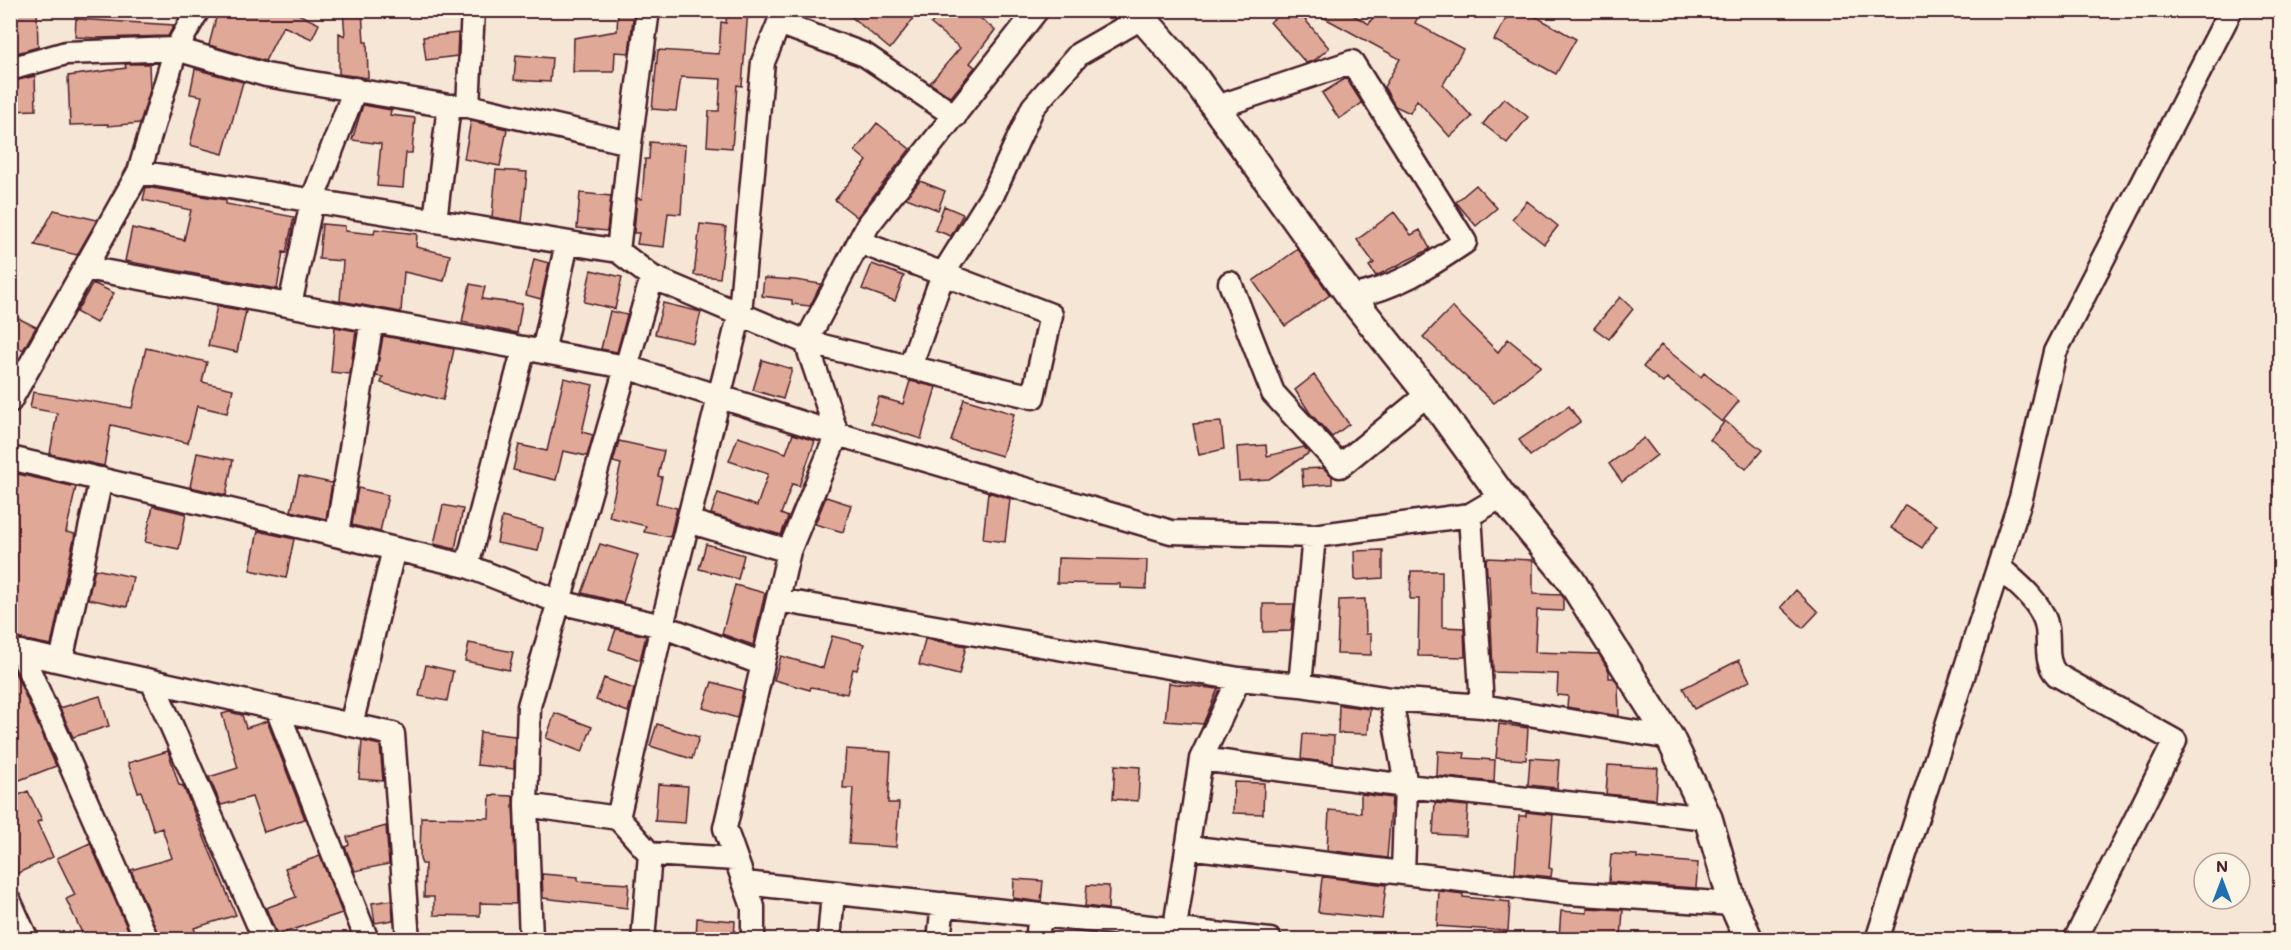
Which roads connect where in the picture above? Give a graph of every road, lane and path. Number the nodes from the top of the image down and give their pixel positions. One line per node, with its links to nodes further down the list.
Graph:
1 (198, 10): 8 (street)
2 (473, 10): 11 (street)
3 (648, 10): 14 (street)
4 (1037, 10): 13 (street)
5 (2231, 10): 47 (street)
6 (1138, 13): 12 (main road); 22 (street)
7 (780, 17): 13 (street); 27 (street)
8 (176, 49): 9 (street); 10 (street); 15 (street)
9 (10, 69)
10 (355, 89): 11 (street); 16 (street)
11 (459, 106): 14 (street); 17 (street)
12 (1217, 107): 25 (main road); 25 (street)
13 (955, 116): 18 (street)
14 (630, 143): 20 (street)
15 (139, 172): 16 (street); 21 (street)
16 (312, 201): 17 (street); 26 (street)
17 (435, 221): 19 (street)
18 (859, 242): 22 (street); 29 (street)
19 (567, 243): 20 (street); 30 (street)
20 (618, 251): 23 (street)
21 (86, 268): 26 (street); 35 (street)
22 (943, 274): 32 (street); 32 (street)
23 (652, 277): 27 (street); 31 (street)
24 (1230, 283): 33 (street)
25 (1351, 297): 33 (main road)
26 (290, 306): 28 (street)
27 (740, 313): 29 (street); 34 (street)
28 (372, 320): 30 (street); 42 (street)
29 (806, 342): 32 (street); 36 (street)
30 (534, 350): 31 (street); 46 (street)
31 (626, 367): 34 (street); 49 (street)
32 (910, 367)
33 (1428, 394): 39 (main road)
34 (719, 396): 36 (street); 41 (street)
35 (10, 401)
36 (837, 434): 43 (street); 45 (street)
37 (10, 458): 38 (street)
38 (101, 479): 42 (street); 52 (street)
39 (1502, 496): 40 (street); 61 (main road)
40 (1470, 515): 43 (street); 58 (street)
41 (688, 521): 45 (street); 50 (street)
42 (337, 534): 44 (street)
43 (1314, 536): 56 (street)
44 (394, 549): 46 (street); 60 (street)
45 (789, 551): 48 (street)
46 (467, 566): 49 (street)
47 (1998, 567): 91 (street); 92 (street)
48 (778, 600): 53 (street); 54 (street)
49 (559, 602): 50 (street); 64 (street)
50 (662, 626): 53 (street); 65 (street)
51 (16, 651): 52 (street); 79 (street)
52 (61, 661): 55 (street)
53 (763, 664): 69 (street)
54 (1239, 679): 56 (street); 62 (street)
55 (152, 681): 59 (street); 80 (street)
56 (1300, 685): 57 (street)
57 (1391, 699): 58 (street); 63 (street)
58 (1482, 706): 61 (street)
59 (278, 709): 60 (street); 81 (street)
60 (351, 725): 82 (street)
61 (1670, 738): 66 (main road)
62 (1201, 759): 63 (street); 67 (street)
63 (1406, 786): 66 (street); 70 (street)
64 (526, 806): 65 (street); 83 (street)
65 (618, 818): 68 (street)
66 (1708, 818): 75 (main road)
67 (1187, 847): 70 (street); 77 (street)
68 (650, 855): 69 (street); 84 (street)
69 (736, 859): 71 (street)
70 (1403, 872): 75 (street)
71 (745, 883): 72 (street); 85 (street)
72 (833, 893): 74 (street); 86 (street)
73 (10, 902): 78 (street)
74 (943, 904): 76 (street); 87 (street)
75 (1733, 904): 90 (main road)
76 (1040, 915): 77 (street); 88 (street)
77 (1174, 934): 89 (street)
78 (27, 939)
79 (147, 939)
80 (265, 939)
81 (367, 939)
82 (408, 939)
83 (531, 939)
84 (643, 939)
85 (753, 939)
86 (829, 939)
87 (939, 939)
88 (1037, 939)
89 (1270, 939)
90 (1749, 939)
91 (1877, 939)
92 (2075, 939)

